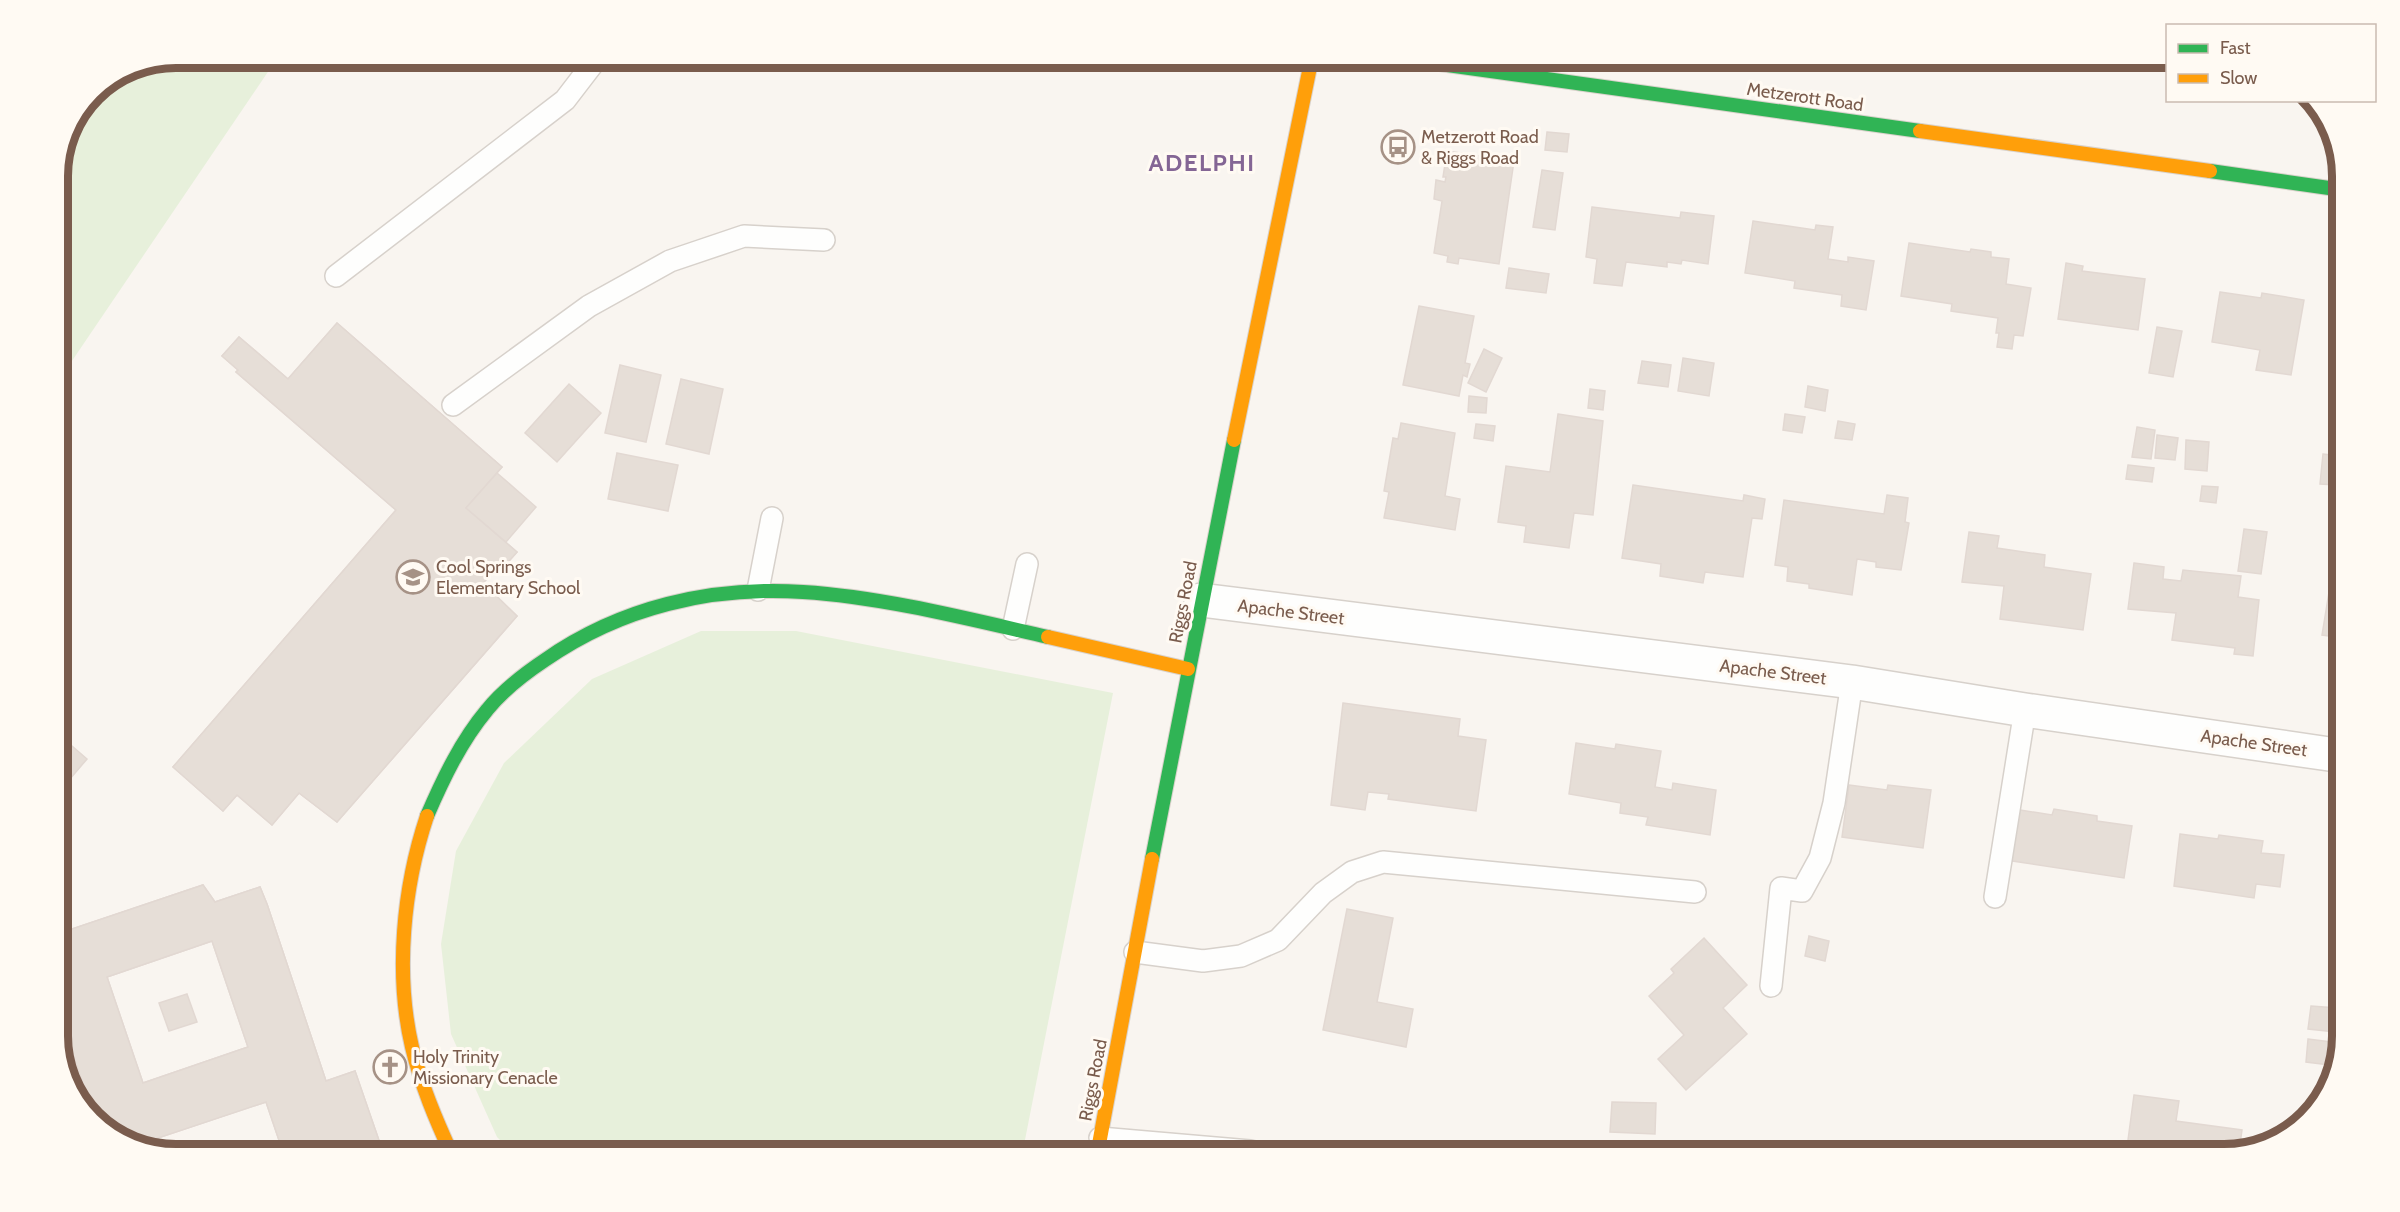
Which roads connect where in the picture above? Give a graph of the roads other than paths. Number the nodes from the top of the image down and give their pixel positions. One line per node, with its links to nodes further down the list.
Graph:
1 (590, 68): 6 (lane)
2 (1309, 68): 11 (street, Riggs Road)
3 (1468, 68): 4 (street, Metzerott Road)
4 (2332, 188)
5 (824, 240): 7 (lane)
6 (336, 276)
7 (453, 405)
8 (772, 518): 10 (lane)
9 (1027, 564): 12 (lane)
10 (758, 590): 12 (street); 21 (street)
11 (1201, 600): 13 (street, Riggs Road); 14 (street, Apache Street)
12 (1013, 629): 13 (street)
13 (1188, 669): 19 (street, Riggs Road)
14 (1852, 682): 15 (street, Apache Street); 20 (lane)
15 (2025, 710): 16 (street, Apache Street); 18 (lane)
16 (2332, 754)
17 (1695, 892): 19 (lane)
18 (1995, 897)
19 (1135, 952): 22 (street, Riggs Road)
20 (1771, 986)
21 (447, 1144)
22 (1100, 1144)

